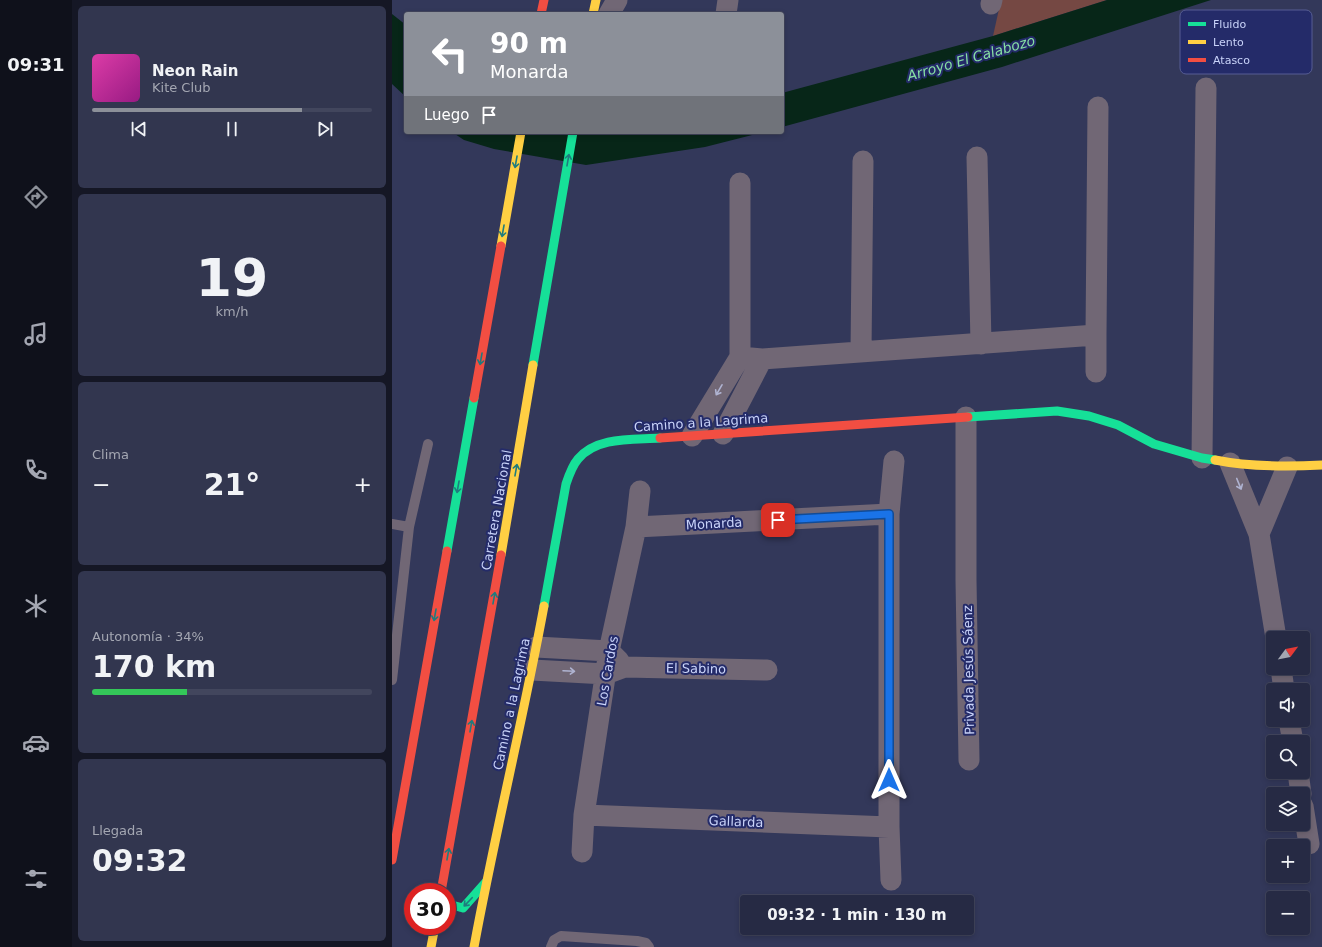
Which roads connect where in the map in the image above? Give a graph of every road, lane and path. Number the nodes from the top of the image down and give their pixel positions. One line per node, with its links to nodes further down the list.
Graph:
1 (544, 0): 5 (main road)
2 (596, 0): 6 (main road)
3 (617, 0): 7 (street)
4 (728, 0): 8 (street)
5 (541, 12)
6 (593, 12)
7 (610, 12)
8 (726, 12)
9 (1206, 88): 26 (street)
10 (1098, 107): 16 (street)
11 (521, 134): 48 (main road, one-way to 48)
12 (573, 134): 53 (main road, Carretera Nacional, one-way to 12)
13 (977, 158): 17 (street)
14 (863, 160): 18 (street)
15 (740, 183): 19 (street)
16 (1096, 336): 17 (street); 21 (street)
17 (980, 344): 18 (street)
18 (861, 352): 20 (street)
19 (740, 357): 20 (street); 24 (street, one-way to 24)
20 (762, 359): 23 (street)
21 (1096, 372)
22 (966, 417): 23 (main road, Camino a la Lagrima); 26 (main road, Camino a la Lagrima); 45 (street, Privada Jesús Sáenz)
23 (724, 434): 24 (main road, Camino a la Lagrima)
24 (692, 436): 38 (main road, Camino a la Lagrima)
25 (428, 444): 34 (lane)
26 (1202, 458): 28 (main road, Camino a la Lagrima)
27 (894, 461): 32 (street)
28 (1230, 463): 30 (main road, Camino a la Lagrima); 36 (street, one-way to 36)
29 (1322, 464): 30 (main road, Camino a la Lagrima)
30 (1287, 467): 36 (street)
31 (640, 491): 35 (street, Los Cardos)
32 (889, 514): 35 (street, Monarda); 47 (street)
33 (392, 524): 34 (lane)
34 (409, 527): 44 (lane)
35 (636, 527): 39 (street, Los Cardos)
36 (1259, 534): 37 (street)
37 (1275, 631)
38 (536, 647): 39 (street); 41 (main road, Camino a la Lagrima)
39 (609, 651): 40 (street); 43 (street, Los Cardos)
40 (625, 667): 42 (street, El Sabino); 43 (street, El Sabino)
41 (532, 670): 43 (street, El Sabino, one-way to 43); 52 (main road, Camino a la Lagrima)
42 (767, 670)
43 (606, 674): 46 (street, Los Cardos)
44 (392, 680)
45 (969, 760)
46 (584, 814): 47 (street, Gallarda); 49 (street, Los Cardos)
47 (889, 827): 51 (street)
48 (394, 834): 50 (main road)
49 (582, 852)
50 (392, 860)
51 (891, 880)
52 (486, 882): 54 (main road, one-way to 54); 57 (main road, Camino a la Lagrima)
53 (443, 883)
54 (456, 906)
55 (434, 935): 56 (main road)
56 (432, 947)
57 (474, 947)
58 (551, 947): 59 (lane)
59 (649, 947)

